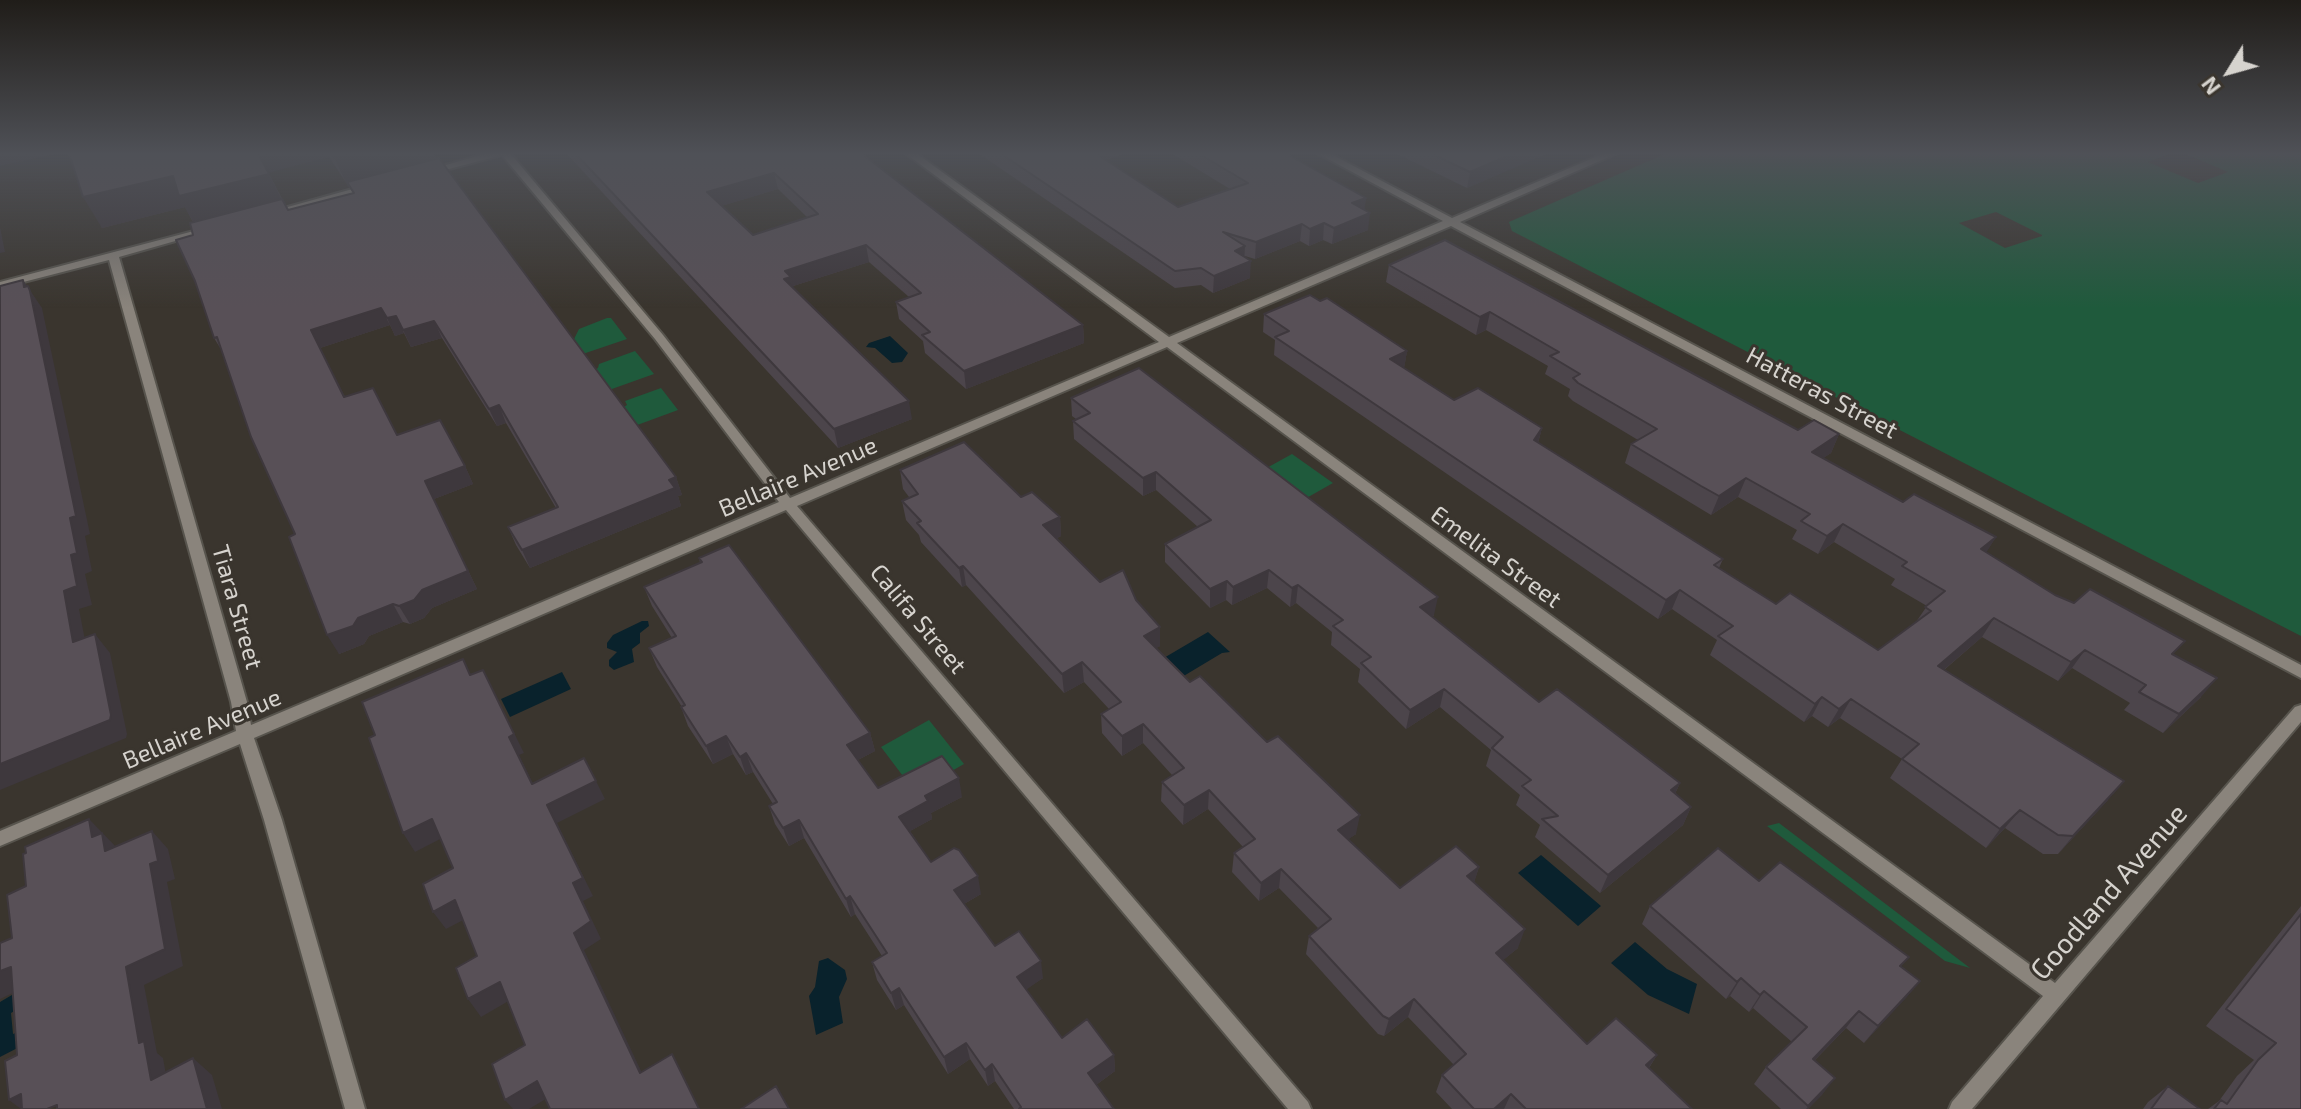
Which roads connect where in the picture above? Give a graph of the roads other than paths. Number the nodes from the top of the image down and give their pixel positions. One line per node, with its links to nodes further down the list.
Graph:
1 (304, 205): 6 (street)
2 (546, 205): 12 (street, Califa Street)
3 (980, 205): 11 (street, Emelita Street)
4 (1420, 205): 7 (street, Hatteras Street)
5 (1493, 205): 7 (street, Bellaire Avenue)
6 (258, 217)
7 (1453, 222): 11 (street, Bellaire Avenue); 13 (street, Hatteras Street)
8 (215, 228): 9 (street)
9 (113, 255): 10 (street); 15 (street, Tiara Street)
10 (0, 285)
11 (1168, 343): 12 (street, Bellaire Avenue); 17 (street, Emelita Street)
12 (790, 505): 15 (street, Bellaire Avenue); 19 (street, Califa Street)
13 (2301, 672)
14 (2301, 711): 17 (street, Goodland Avenue)
15 (245, 735): 16 (street, Bellaire Avenue); 18 (street, Tiara Street)
16 (0, 839)
17 (2057, 995): 20 (street, Goodland Avenue)
18 (355, 1109)
19 (1301, 1109)
20 (1959, 1109)

